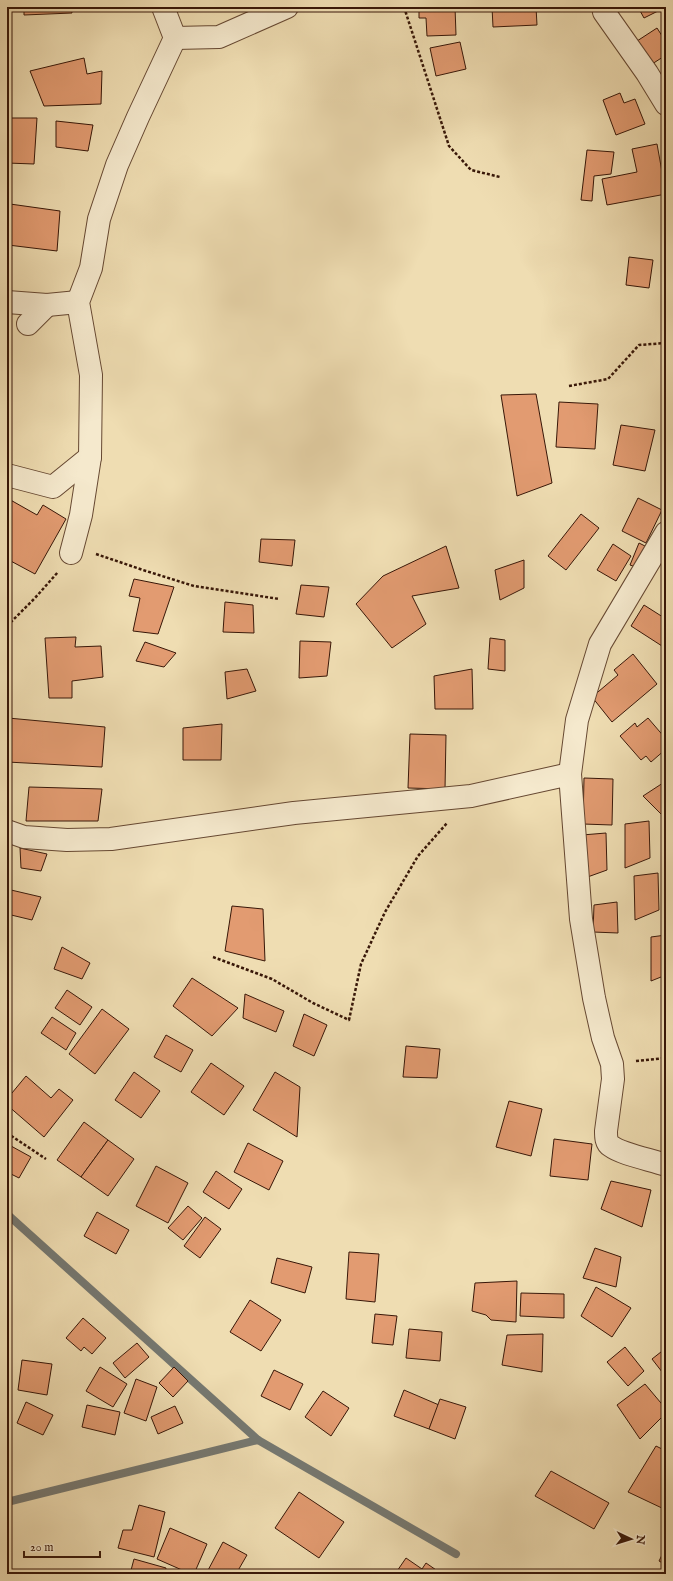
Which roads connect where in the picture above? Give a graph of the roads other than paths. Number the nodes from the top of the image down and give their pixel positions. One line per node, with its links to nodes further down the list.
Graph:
1 (163, 7): 4 (street)
2 (287, 7): 4 (street)
3 (603, 7): 5 (street)
4 (175, 38): 7 (street)
5 (666, 104)
6 (7, 302): 8 (street)
7 (78, 302): 8 (street); 10 (street)
8 (47, 305): 9 (street)
9 (28, 324)
10 (90, 457): 11 (street); 13 (street)
11 (7, 475)
12 (666, 533): 14 (street)
13 (71, 553)
14 (570, 774): 15 (street); 16 (street)
15 (7, 832)
16 (666, 1164)

